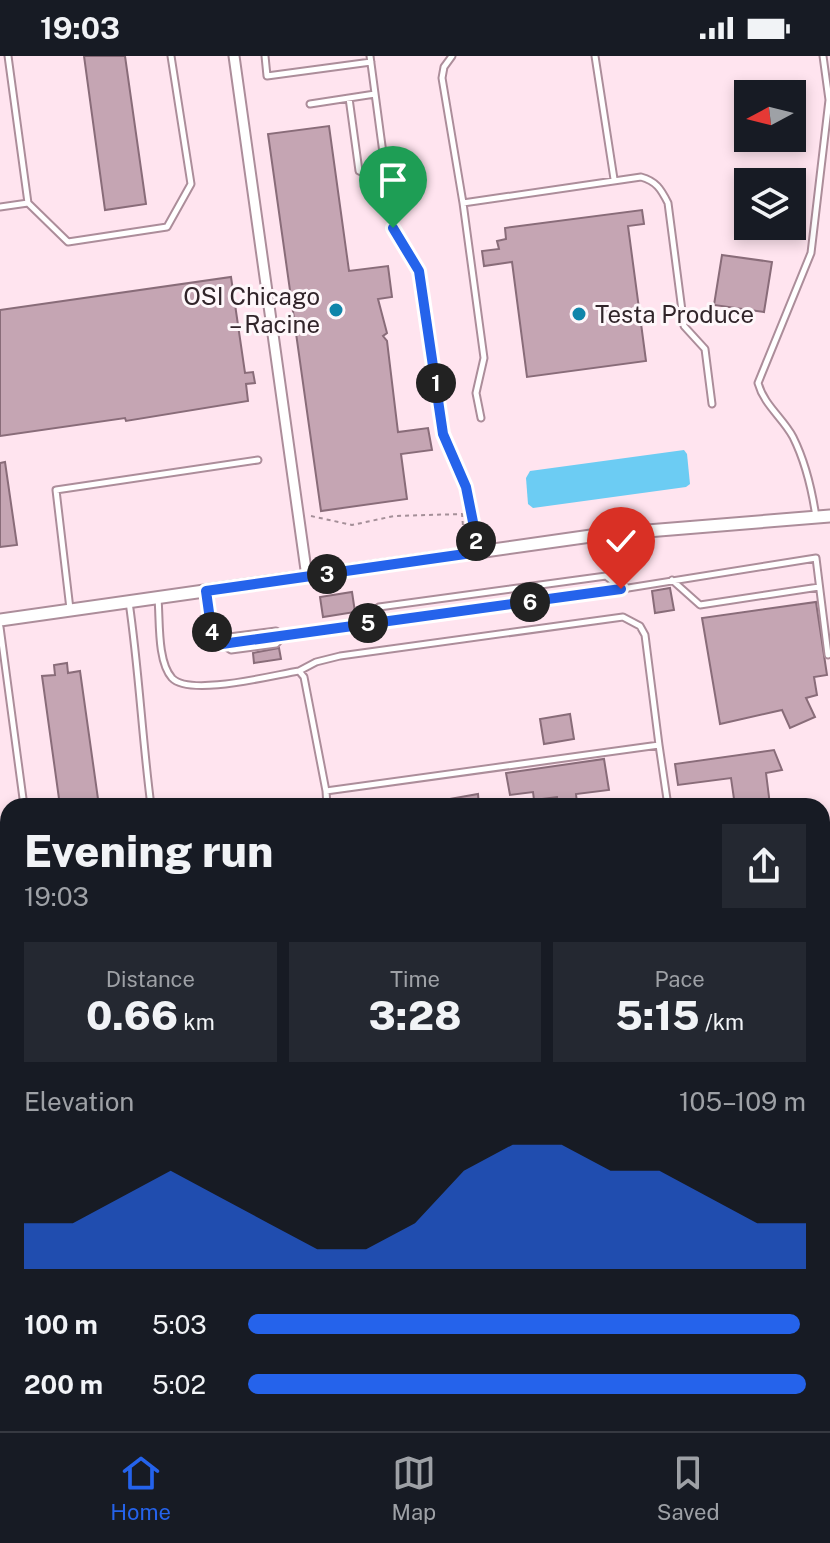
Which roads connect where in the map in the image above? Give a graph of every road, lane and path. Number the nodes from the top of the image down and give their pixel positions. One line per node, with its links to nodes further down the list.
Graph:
1 (8, 56): 14 (lane)
2 (171, 56): 14 (lane)
3 (234, 56): 25 (street)
4 (265, 56): 8 (lane)
5 (452, 56): 15 (lane)
6 (595, 56): 12 (lane)
7 (823, 56): 22 (lane)
8 (371, 59): 9 (lane)
9 (375, 94): 10 (lane); 13 (lane)
10 (349, 98): 11 (lane); 13 (lane)
11 (310, 104)
12 (614, 179): 15 (lane); 17 (lane)
13 (387, 184): 24 (lane)
14 (28, 203): 16 (lane)
15 (463, 203): 18 (lane)
16 (0, 207)
17 (712, 404)
18 (481, 418)
19 (258, 460): 32 (lane)
20 (311, 516): 23 (path)
21 (830, 516): 22 (street)
22 (817, 518): 24 (street)
23 (456, 543)
24 (479, 552): 25 (street)
25 (307, 577): 29 (street)
26 (671, 579): 27 (lane); 27 (lane); 28 (lane)
27 (820, 587): 38 (lane)
28 (622, 589): 34 (lane); 34 (lane)
29 (206, 591): 30 (street); 37 (lane)
30 (158, 598): 31 (street); 39 (lane)
31 (129, 602): 32 (street); 43 (lane)
32 (70, 610): 33 (street)
33 (0, 620)
34 (362, 622): 36 (lane)
35 (0, 627): 42 (lane)
36 (283, 636): 37 (lane); 37 (lane)
37 (222, 644)
38 (828, 655)
39 (299, 671): 40 (lane); 41 (lane)
40 (659, 745): 41 (lane); 45 (lane)
41 (326, 791): 44 (lane)
42 (23, 798)
43 (150, 798)
44 (326, 798)
45 (667, 798)

